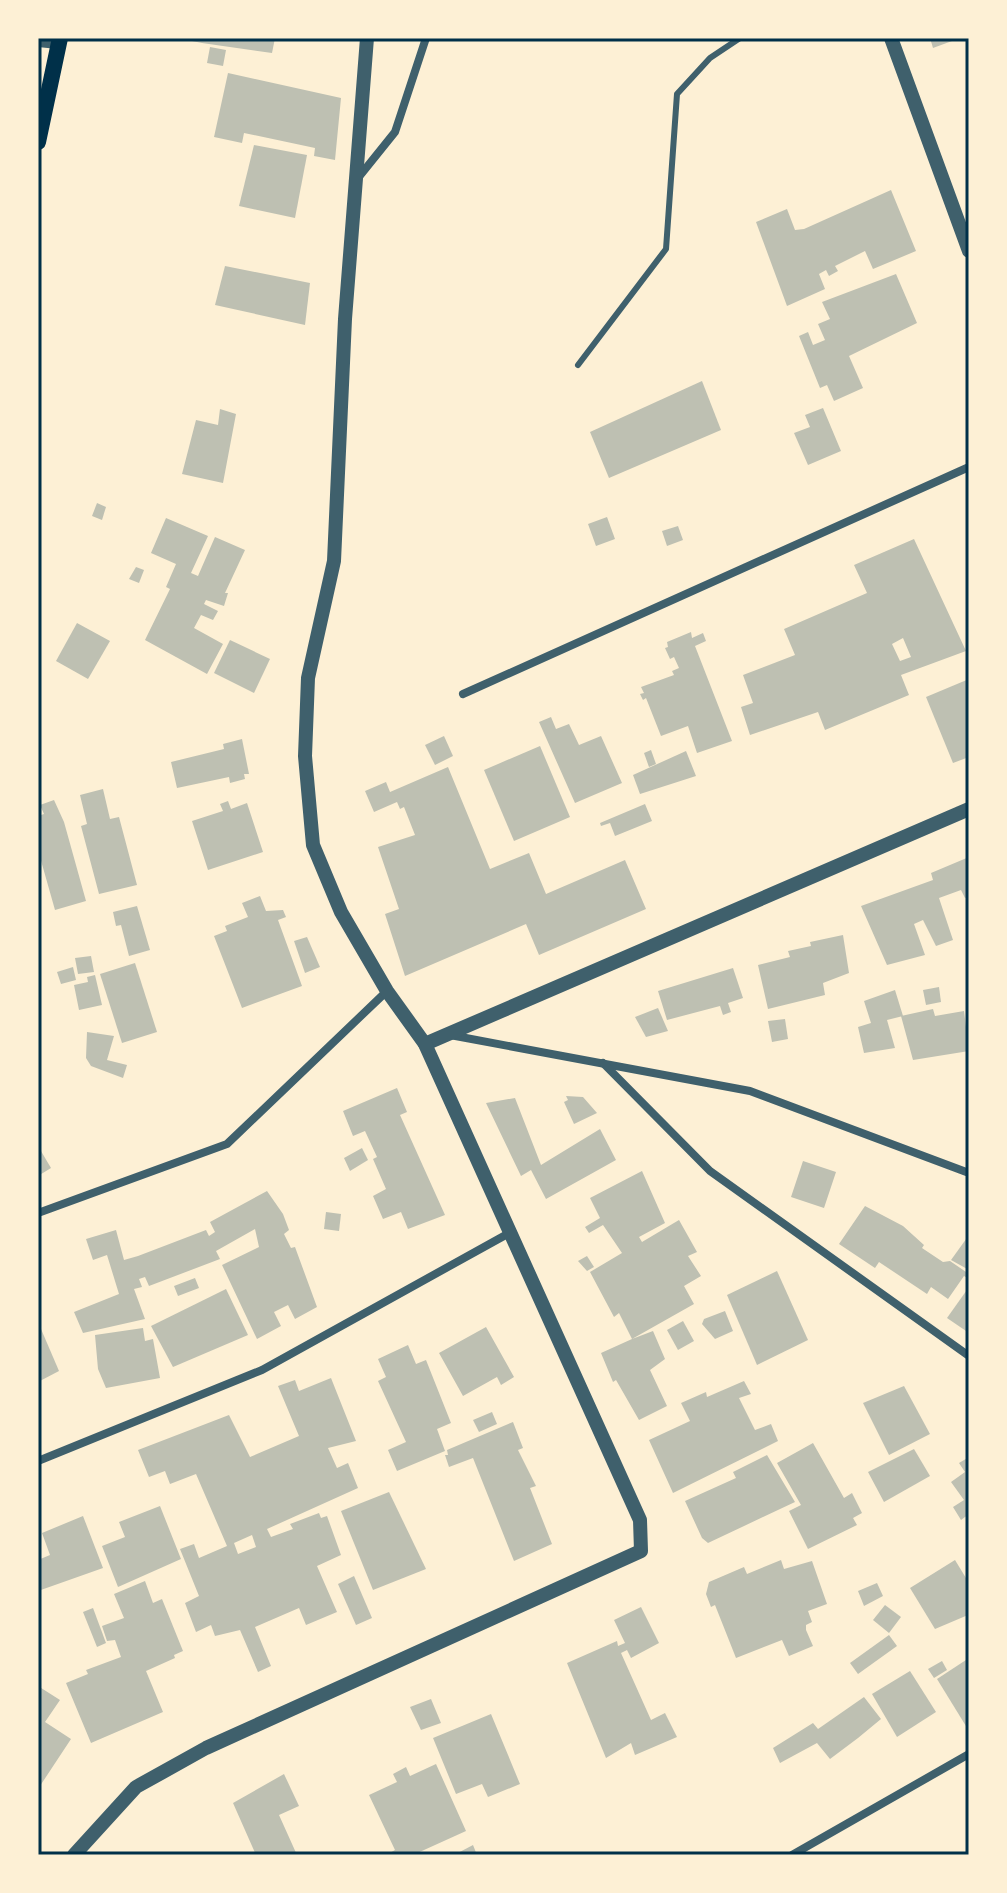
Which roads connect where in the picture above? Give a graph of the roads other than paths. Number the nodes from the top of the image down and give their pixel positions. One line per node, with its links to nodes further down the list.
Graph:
1 (367, 38): 8 (street)
2 (426, 38): 8 (street)
3 (740, 38): 10 (lane)
4 (891, 38): 9 (street)
5 (59, 41): 6 (street); 7 (main road)
6 (38, 43)
7 (38, 142)
8 (358, 179): 14 (street)
9 (969, 251)
10 (578, 365)
11 (969, 467): 12 (street)
12 (463, 694)
13 (969, 809): 15 (street)
14 (387, 991): 16 (street); 19 (street)
15 (446, 1034): 16 (street); 17 (street)
16 (425, 1044): 20 (street)
17 (603, 1063): 18 (street); 21 (street)
18 (969, 1173)
19 (38, 1213)
20 (512, 1231): 22 (street); 24 (street)
21 (969, 1356)
22 (38, 1461)
23 (969, 1754): 25 (street)
24 (74, 1855)
25 (792, 1855)

